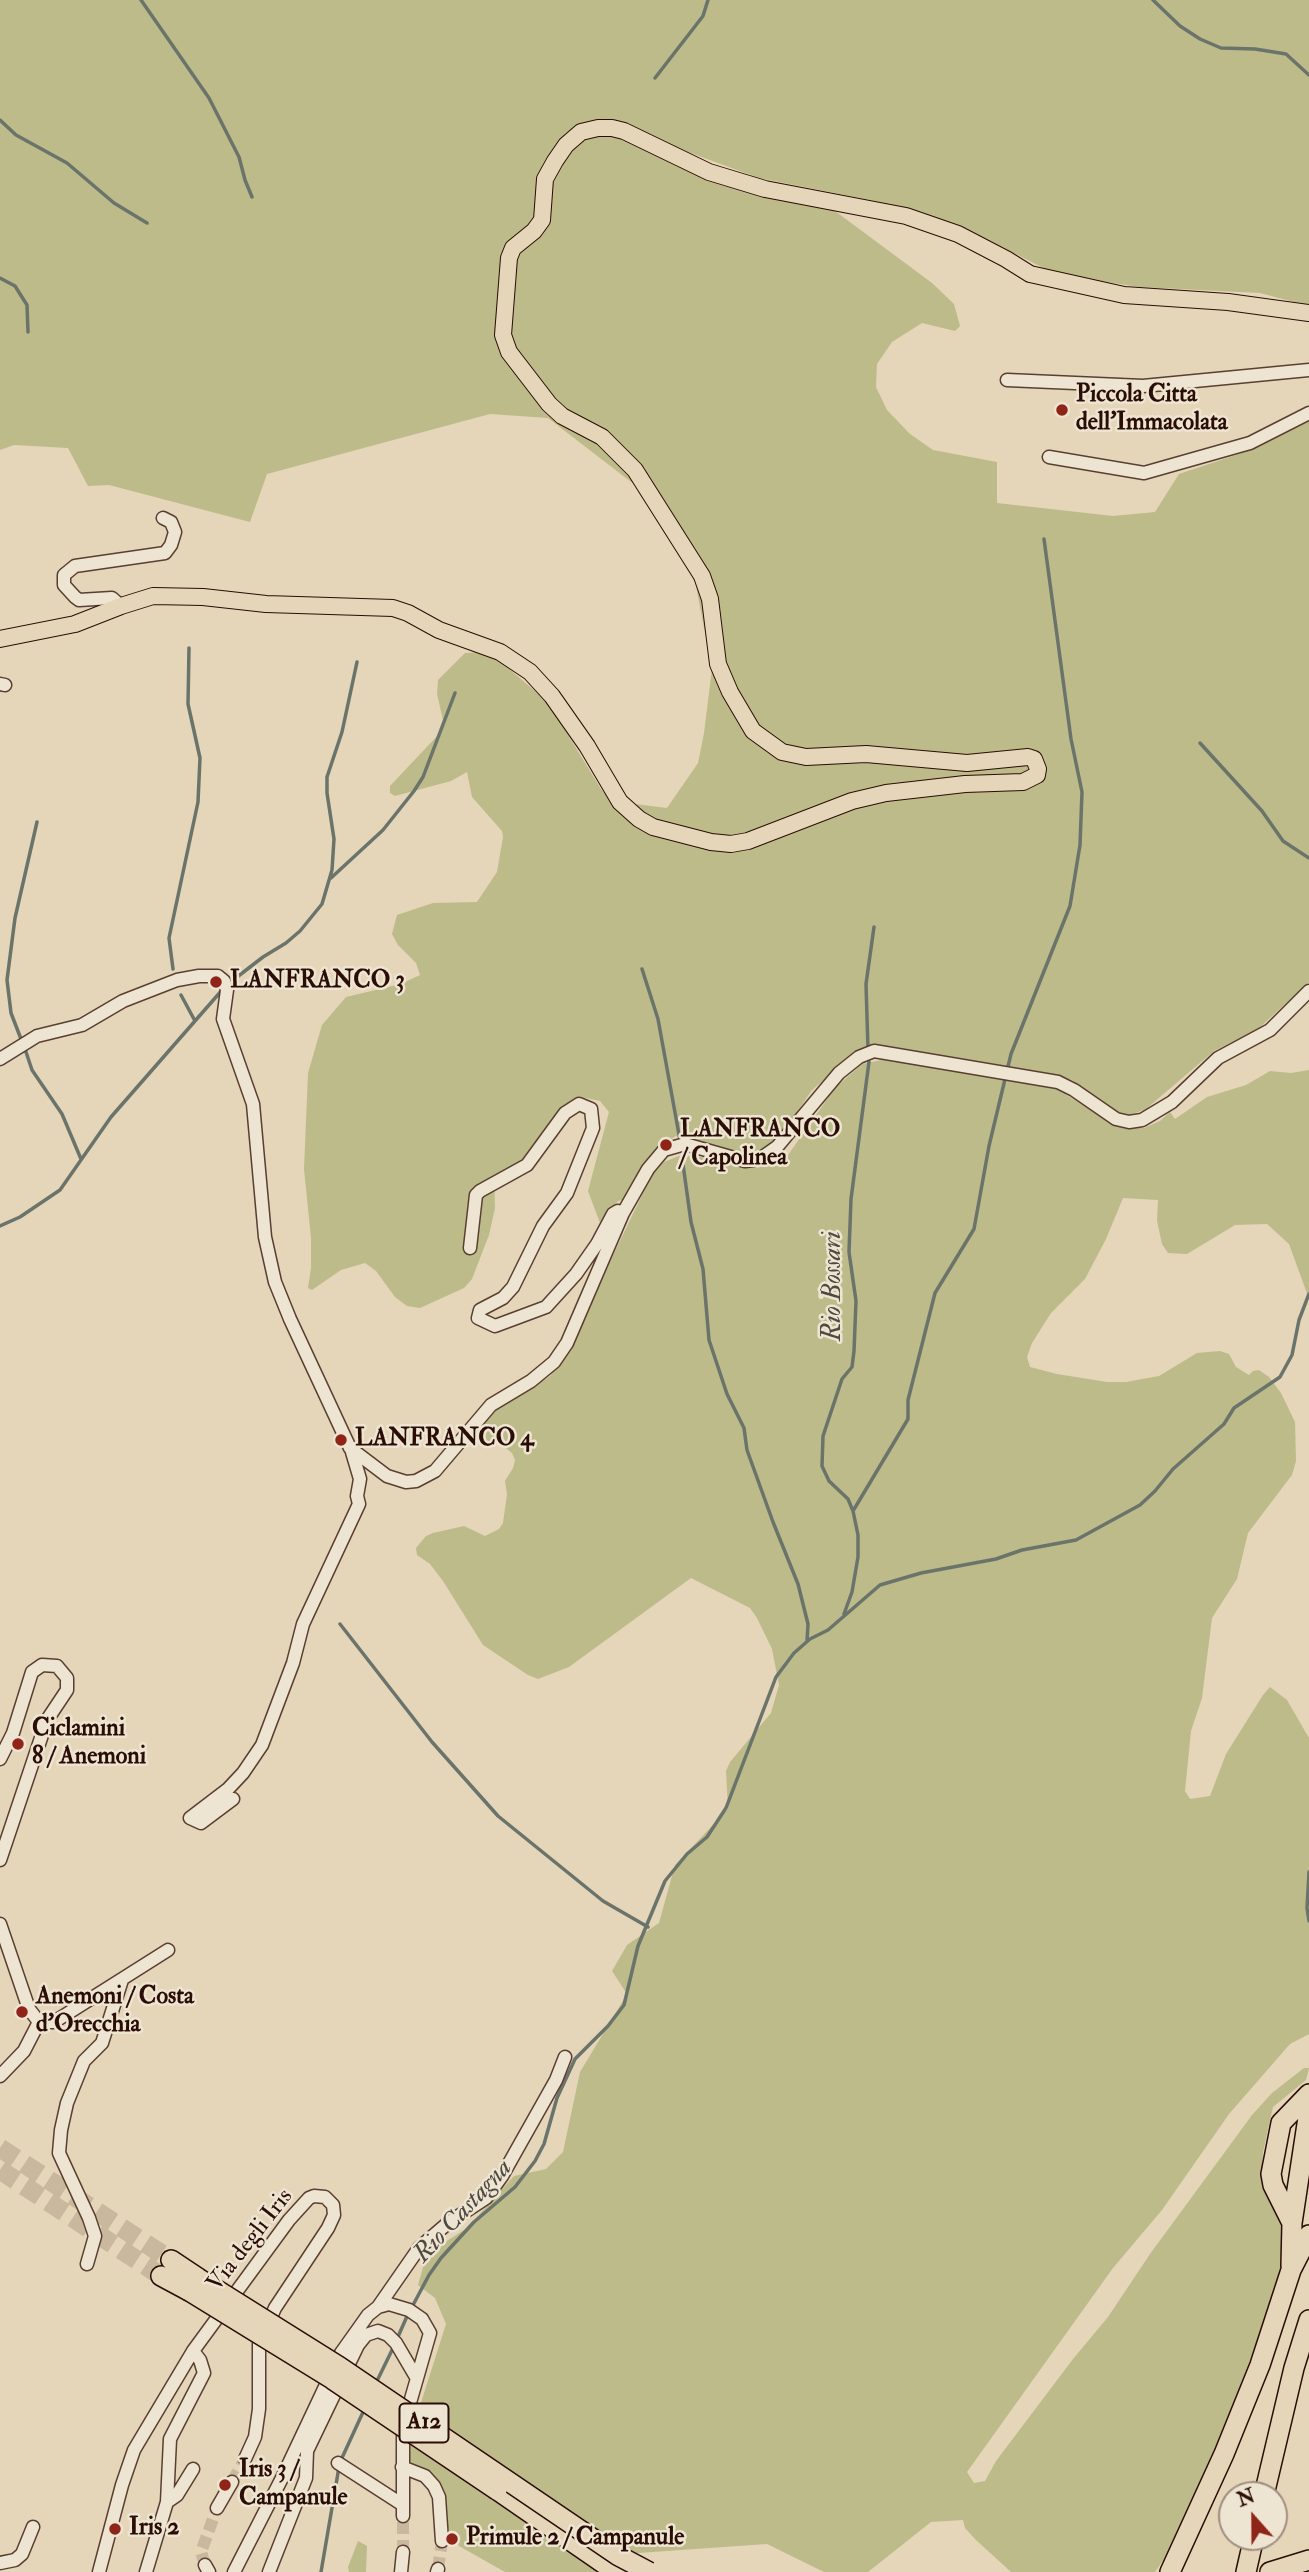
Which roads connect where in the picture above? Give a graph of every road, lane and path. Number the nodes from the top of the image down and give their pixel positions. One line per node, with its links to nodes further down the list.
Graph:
1 (1309, 313): 7 (main road)
2 (1309, 370): 3 (street)
3 (1007, 380)
4 (1309, 413): 5 (street)
5 (1049, 457)
6 (163, 518): 7 (street)
7 (121, 606): 8 (main road)
8 (0, 639)
9 (1309, 991): 11 (street)
10 (0, 1059): 13 (street)
11 (623, 1213): 12 (street); 13 (street)
12 (470, 1248)
13 (350, 1448): 15 (street)
14 (0, 1759): 16 (street)
15 (233, 1799)
16 (0, 1860)
17 (0, 1924): 20 (street)
18 (168, 1950): 19 (street)
19 (122, 1980): 20 (street); 27 (street)
20 (39, 2022): 22 (street)
21 (565, 2057): 31 (street)
22 (0, 2076)
23 (1309, 2094): 25 (highway)
24 (1309, 2111): 25 (highway)
25 (1292, 2223): 29 (highway)
26 (1309, 2235): 29 (highway)
27 (87, 2263)
28 (166, 2268): 30 (highway, A12)
29 (1291, 2270): 58 (highway)
30 (194, 2284): 50 (highway, A12, bridge); 57 (highway, A12, bridge)
31 (378, 2307): 34 (street); 54 (street)
32 (1309, 2320): 39 (highway)
33 (192, 2351): 35 (street, Via degli Iris); 41 (street); 51 (street, Via degli Iris)
34 (416, 2377): 37 (street); 55 (street)
35 (246, 2459)
36 (338, 2463): 37 (street)
37 (402, 2467): 44 (street)
38 (193, 2469): 41 (street)
39 (1267, 2481)
40 (232, 2482): 42 (street)
41 (167, 2502): 47 (street)
42 (216, 2508)
43 (33, 2527): 49 (street)
44 (442, 2541)
45 (1251, 2551): 59 (highway)
46 (403, 2552): 56 (street)
47 (151, 2556): 52 (street); 53 (street)
48 (1309, 2560): 60 (highway)
49 (0, 2563)
50 (613, 2570)
51 (99, 2572)
52 (146, 2572)
53 (158, 2572)
54 (234, 2572)
55 (269, 2572)
56 (401, 2572)
57 (649, 2572)
58 (1170, 2572)
59 (1246, 2572)
60 (1270, 2572)

